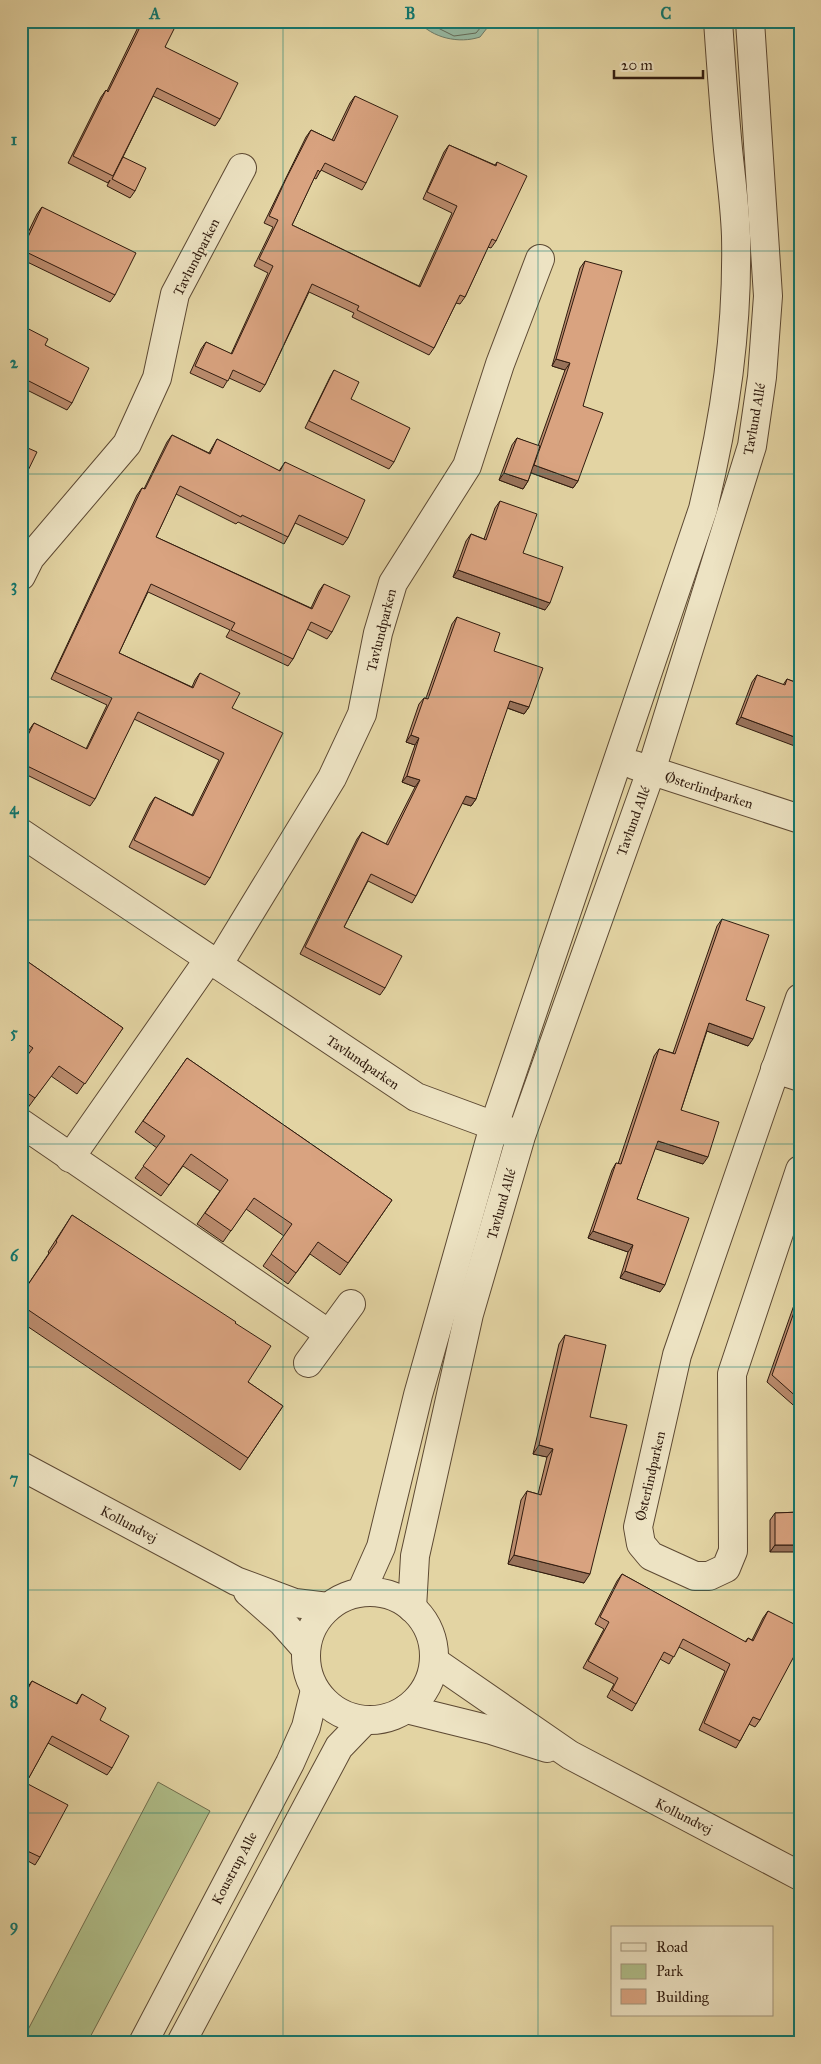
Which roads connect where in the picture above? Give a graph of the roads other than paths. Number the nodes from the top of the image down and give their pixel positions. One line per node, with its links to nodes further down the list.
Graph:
1 (718, 21): 6 (street, Tavlund Allé)
2 (750, 21): 7 (street, Tavlund Allé)
3 (242, 168): 5 (street, Tavlundparken)
4 (540, 259): 10 (street, Tavlundparken)
5 (21, 576)
6 (618, 760): 7 (street, Østerlindparken); 14 (street, Tavlund Allé)
7 (650, 771): 8 (street, Østerlindparken); 15 (street, Tavlund Allé)
8 (800, 820)
9 (21, 833): 10 (street, Tavlundparken)
10 (213, 962): 14 (street, Tavlundparken); 16 (street, Tavlundparken)
11 (800, 998): 12 (street, Østerlindparken)
12 (788, 1073): 17 (street, Østerlindparken)
13 (21, 1123): 16 (street)
14 (494, 1126): 15 (street, Tavlundparken); 23 (street, Tavlund Allé)
15 (521, 1136): 25 (street, Tavlund Allé)
16 (70, 1158): 19 (street)
17 (800, 1170)
18 (351, 1304): 19 (street)
19 (330, 1334): 20 (street)
20 (308, 1363)
21 (21, 1466): 22 (street, Kollundvej)
22 (236, 1581): 24 (street, Kollundvej); 26 (street, Kollundvej)
23 (361, 1592): 24 (street); 25 (street)
24 (328, 1608): 26 (street)
25 (412, 1608): 27 (street)
26 (306, 1650): 28 (street)
27 (434, 1661): 29 (street); 31 (street, Kollundvej)
28 (315, 1690): 30 (street); 33 (street, Koustrup Alle)
29 (406, 1709): 30 (street); 31 (street, Kollundvej)
30 (365, 1720): 34 (street)
31 (570, 1755): 32 (street, Kollundvej)
32 (800, 1876)
33 (143, 2043)
34 (181, 2043)

